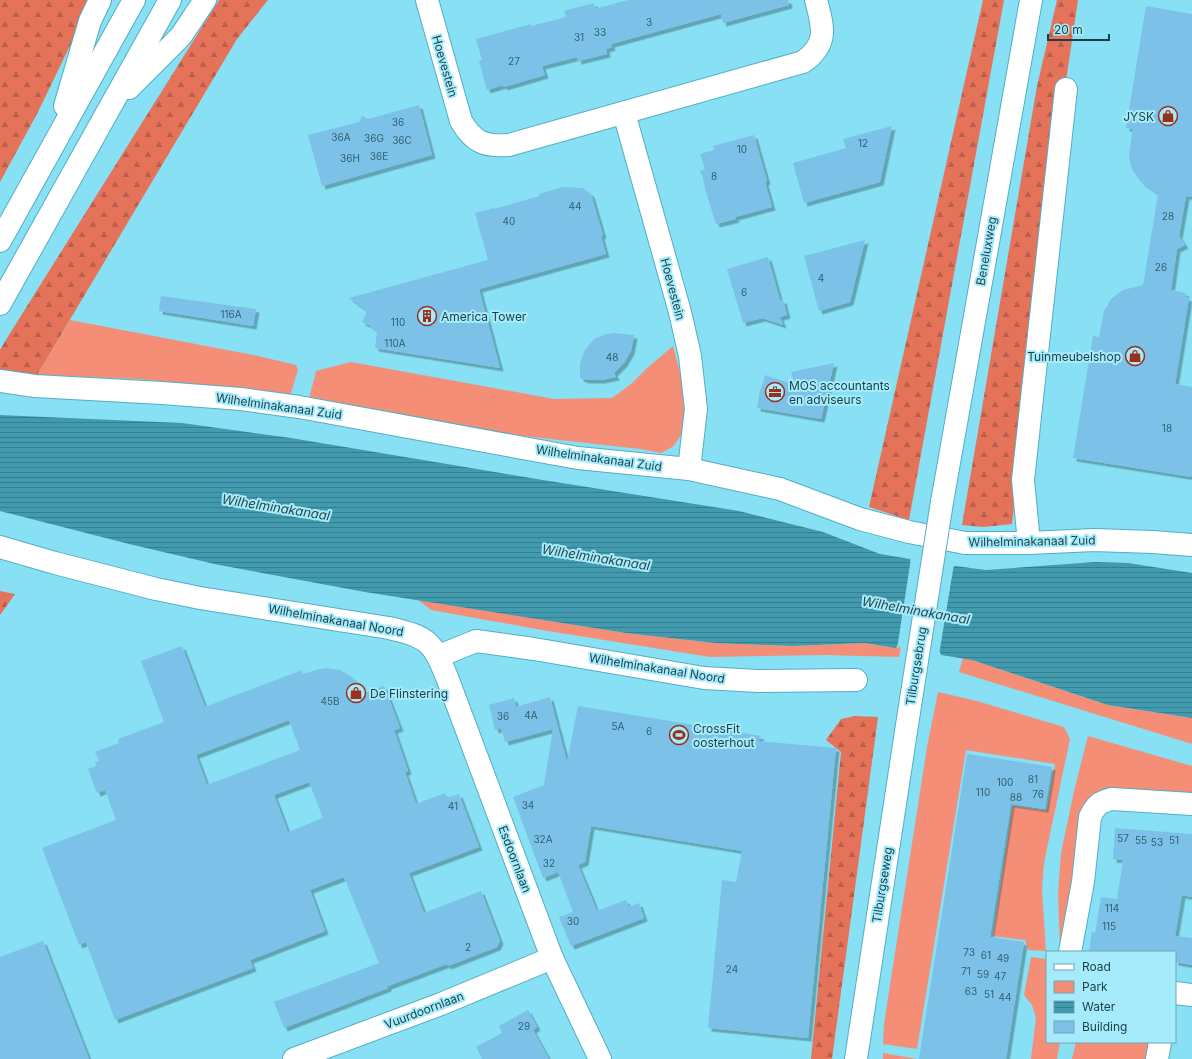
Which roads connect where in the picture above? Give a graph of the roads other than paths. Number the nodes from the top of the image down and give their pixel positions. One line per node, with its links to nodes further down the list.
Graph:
1 (100, 0): 11 (main road)
2 (134, 0): 11 (main road)
3 (170, 0): 9 (main road)
4 (205, 0): 9 (main road)
5 (427, 0): 10 (main road, Hoevestein)
6 (816, 0): 10 (main road, Hoevestein)
7 (1031, 0): 16 (main road, Beneluxweg)
8 (1066, 90): 17 (main road)
9 (110, 108): 13 (main road)
10 (624, 113): 15 (main road, Hoevestein)
11 (54, 144): 12 (main road)
12 (0, 241)
13 (0, 304)
14 (0, 381): 15 (main road, Wilhelminakanaal Zuid)
15 (689, 469): 17 (main road, Wilhelminakanaal Zuid)
16 (942, 502): 22 (main road, Tilburgsebrug, bridge)
17 (1029, 543): 18 (main road, Wilhelminakanaal Zuid)
18 (1192, 545)
19 (0, 547): 20 (main road, Wilhelminakanaal Noord)
20 (439, 656): 21 (main road, Wilhelminakanaal Noord); 25 (main road, Esdoornlaan)
21 (856, 680)
22 (909, 712): 31 (main road, Tilburgseweg)
23 (1192, 804): 24 (main road)
24 (1070, 951)
25 (552, 958): 29 (main road, Vuurdoornlaan); 30 (main road, Esdoornlaan)
26 (1176, 993): 27 (main road)
27 (1192, 995)
28 (1160, 1043): 32 (main road)
29 (294, 1059)
30 (600, 1059)
31 (856, 1059)
32 (1157, 1059)

